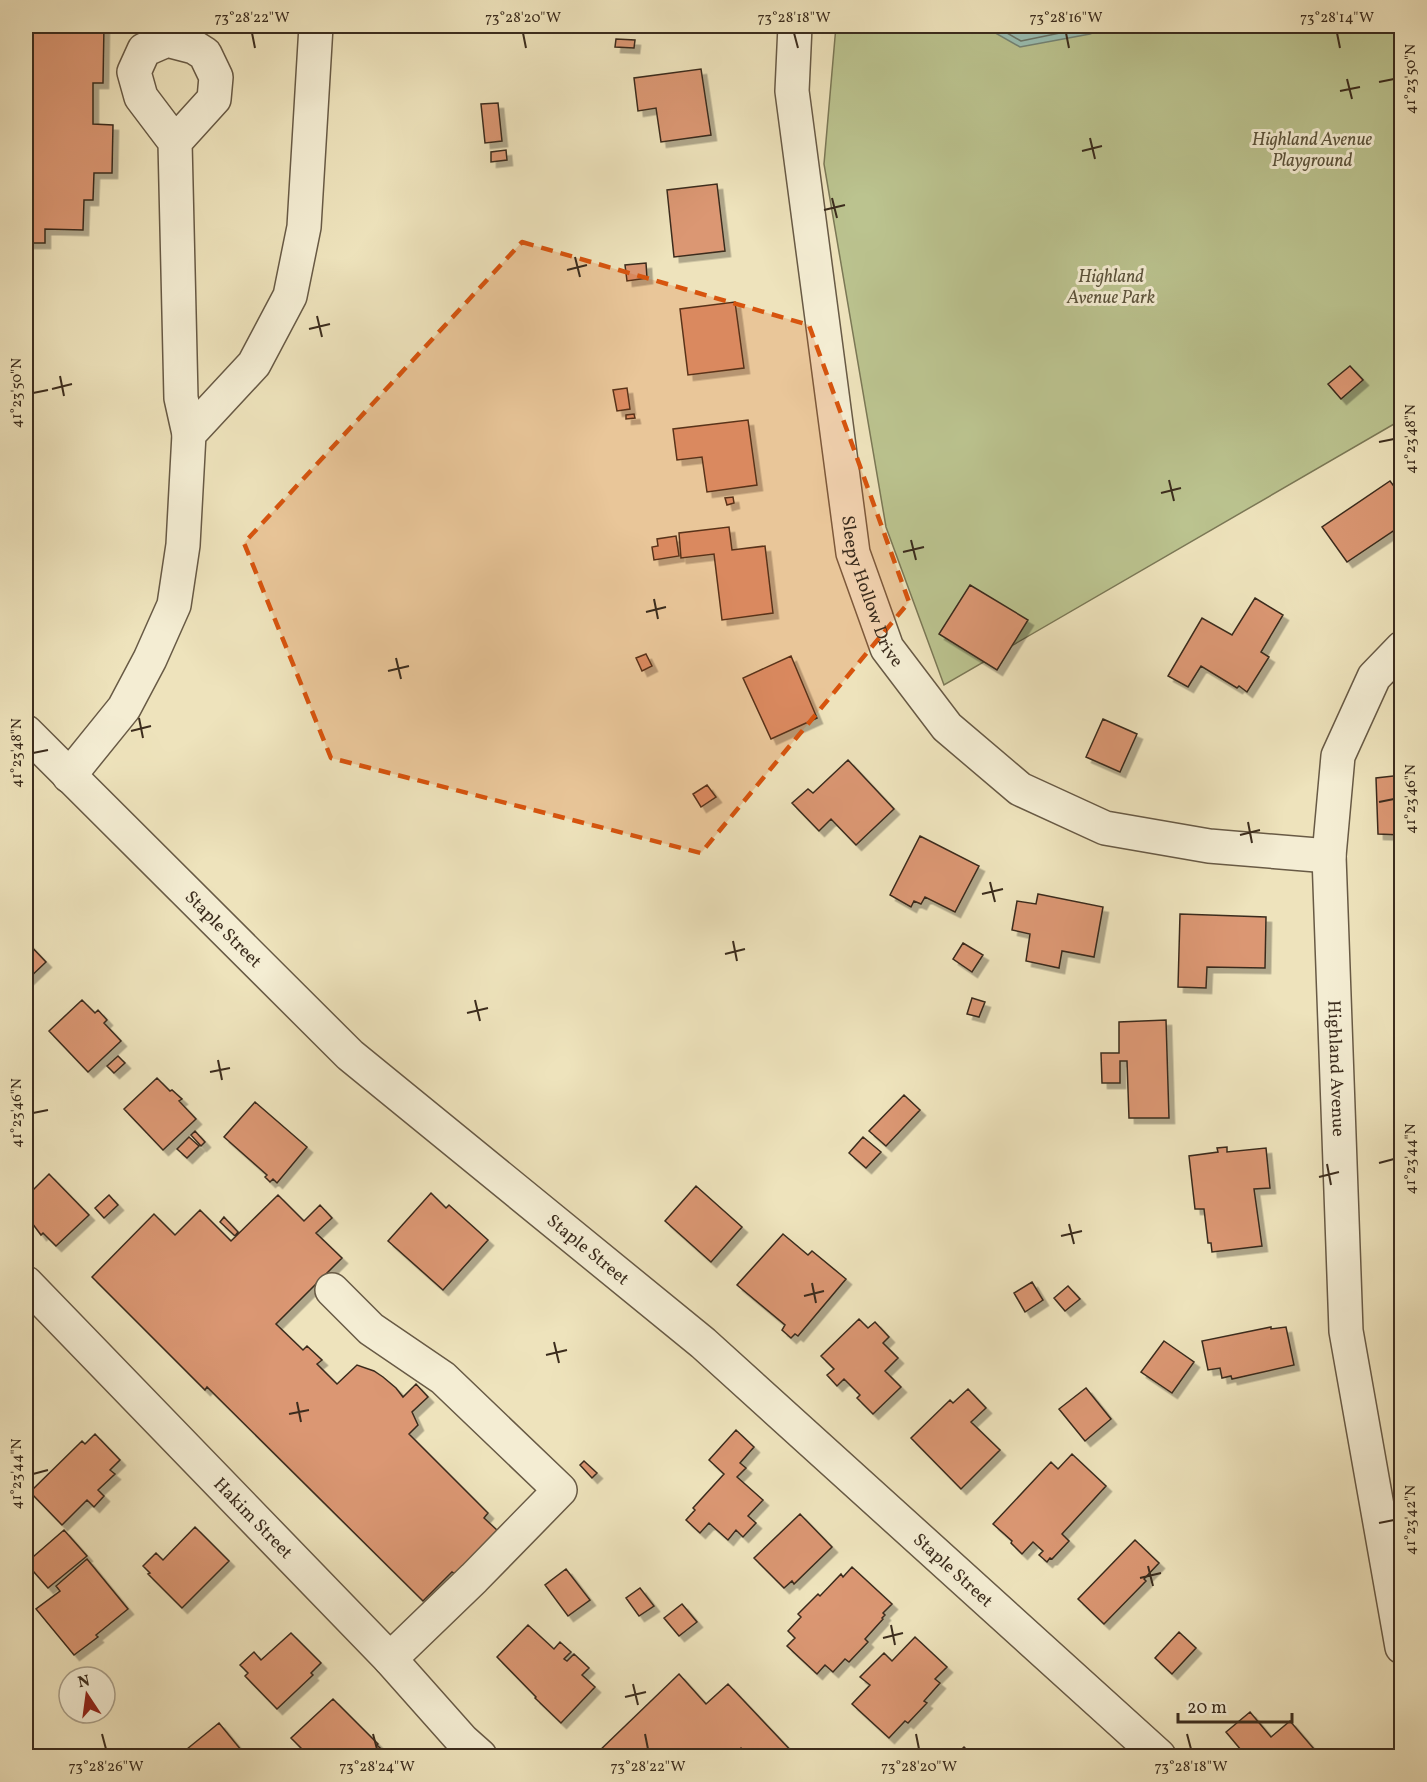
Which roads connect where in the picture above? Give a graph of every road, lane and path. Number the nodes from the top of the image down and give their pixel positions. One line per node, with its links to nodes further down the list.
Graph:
1 (316, 26): 4 (street)
2 (795, 26): 8 (street, Sleepy Hollow Drive)
3 (175, 142): 4 (street)
4 (189, 434): 7 (street)
5 (1401, 648): 8 (street, Highland Avenue)
6 (26, 732): 7 (street, Staple Street)
7 (69, 776): 14 (street, Staple Street)
8 (1329, 856): 11 (street, Highland Avenue)
9 (26, 1283): 12 (street, Hakim Street)
10 (332, 1290): 12 (street)
11 (1401, 1647)
12 (390, 1659): 13 (street, Hakim Street)
13 (480, 1756)
14 (1160, 1756)

